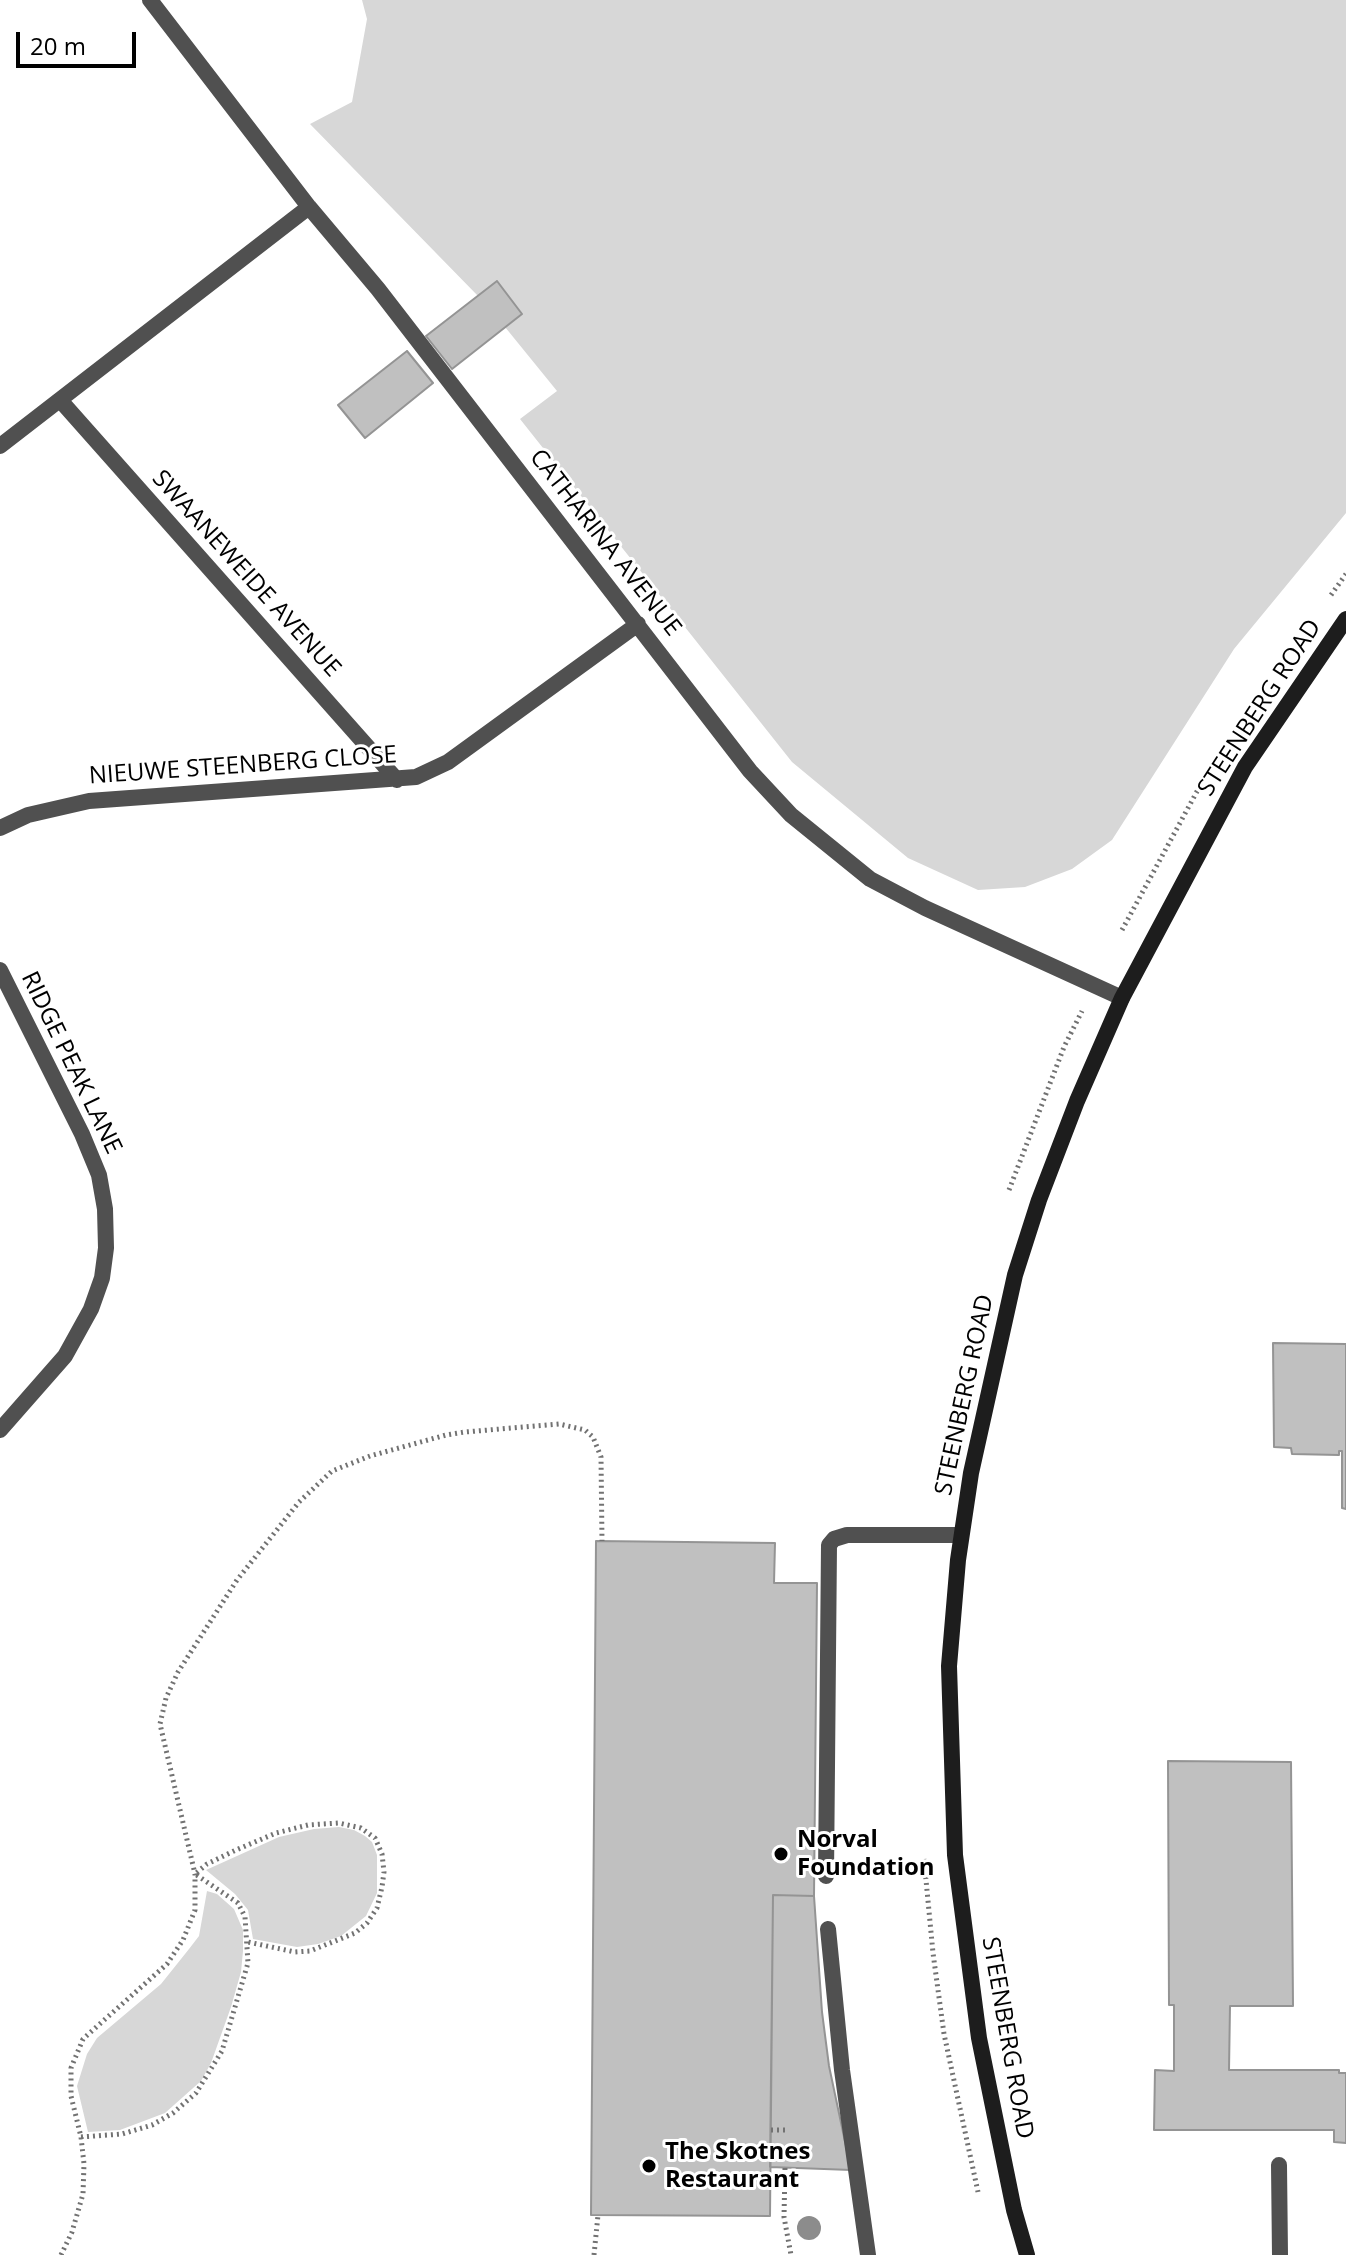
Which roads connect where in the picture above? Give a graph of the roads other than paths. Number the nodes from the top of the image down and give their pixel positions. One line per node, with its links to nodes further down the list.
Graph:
1 (150, 0): 2 (street, CATHARINA AVENUE)
2 (309, 207): 3 (street); 6 (street, CATHARINA AVENUE)
3 (60, 400): 4 (street); 7 (street, SWAANEWEIDE AVENUE)
4 (0, 446)
5 (1346, 619): 10 (main road, STEENBERG ROAD)
6 (638, 624): 7 (street, NIEUWE STEENBERG CLOSE); 10 (street, CATHARINA AVENUE)
7 (397, 780): 8 (street, NIEUWE STEENBERG CLOSE)
8 (0, 828)
9 (0, 970): 11 (street, RIDGE PEAK LANE)
10 (1122, 998): 12 (main road, STEENBERG ROAD)
11 (0, 1430)
12 (961, 1535): 13 (street); 17 (main road, STEENBERG ROAD)
13 (826, 1876)
14 (828, 1929): 16 (street)
15 (1279, 2165): 18 (street)
16 (868, 2255)
17 (1027, 2255)
18 (1280, 2255)

